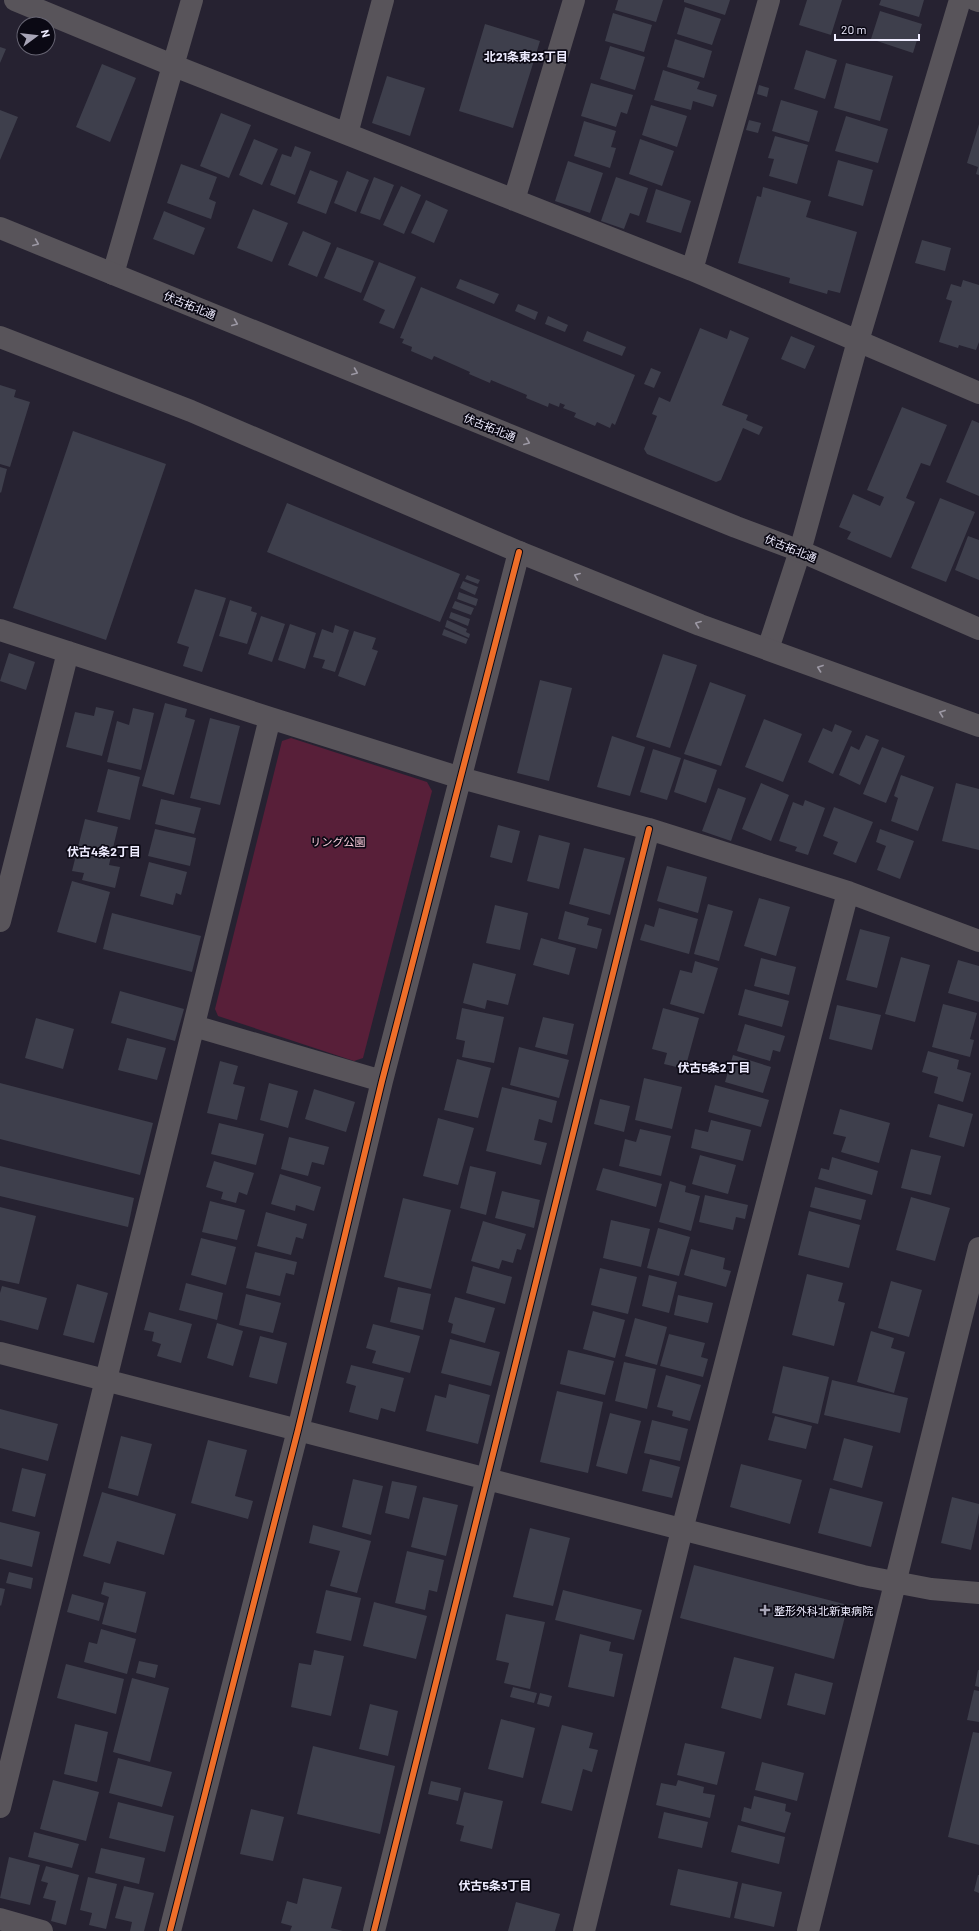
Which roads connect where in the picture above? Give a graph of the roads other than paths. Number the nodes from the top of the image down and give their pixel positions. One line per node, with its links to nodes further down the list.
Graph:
1 (15, 0): 9 (street)
2 (192, 0): 9 (street)
3 (383, 0): 10 (street)
4 (574, 0): 11 (street)
5 (769, 0): 13 (street)
6 (960, 0): 16 (street)
7 (976, 0): 8 (street)
8 (979, 1)
9 (172, 65): 10 (street); 14 (street)
10 (347, 134): 11 (street)
11 (514, 200): 13 (street)
12 (0, 228): 14 (street, 伏古拓北通, one-way to 14)
13 (692, 270): 16 (street)
14 (113, 274): 18 (street, 伏古拓北通, one-way to 18)
15 (0, 337): 19 (street)
16 (858, 341): 17 (street); 18 (street)
17 (979, 393)
18 (800, 551): 20 (street, 伏古拓北通); 22 (street)
19 (520, 552): 22 (street, one-way to 19); 26 (street)
20 (979, 629)
21 (0, 630): 23 (street)
22 (768, 649): 25 (street, one-way to 22)
23 (68, 652): 24 (street); 29 (street)
24 (270, 718): 26 (street); 31 (street)
25 (979, 726)
26 (461, 778): 27 (street); 32 (street)
27 (649, 829): 28 (street); 37 (street)
28 (848, 892): 30 (street); 38 (street)
29 (0, 921)
30 (979, 941)
31 (194, 1026): 32 (street); 35 (street)
32 (382, 1081): 36 (street)
33 (979, 1248): 39 (street)
34 (0, 1353): 35 (street)
35 (106, 1380): 36 (street); 41 (street)
36 (298, 1430): 37 (street); 44 (street)
37 (485, 1480): 38 (street); 45 (street)
38 (682, 1530): 39 (street); 46 (street)
39 (897, 1582): 40 (street); 47 (street)
40 (979, 1593)
41 (0, 1806)
42 (0, 1919): 43 (street)
43 (42, 1931)
44 (170, 1931)
45 (374, 1931)
46 (584, 1931)
47 (808, 1931)

